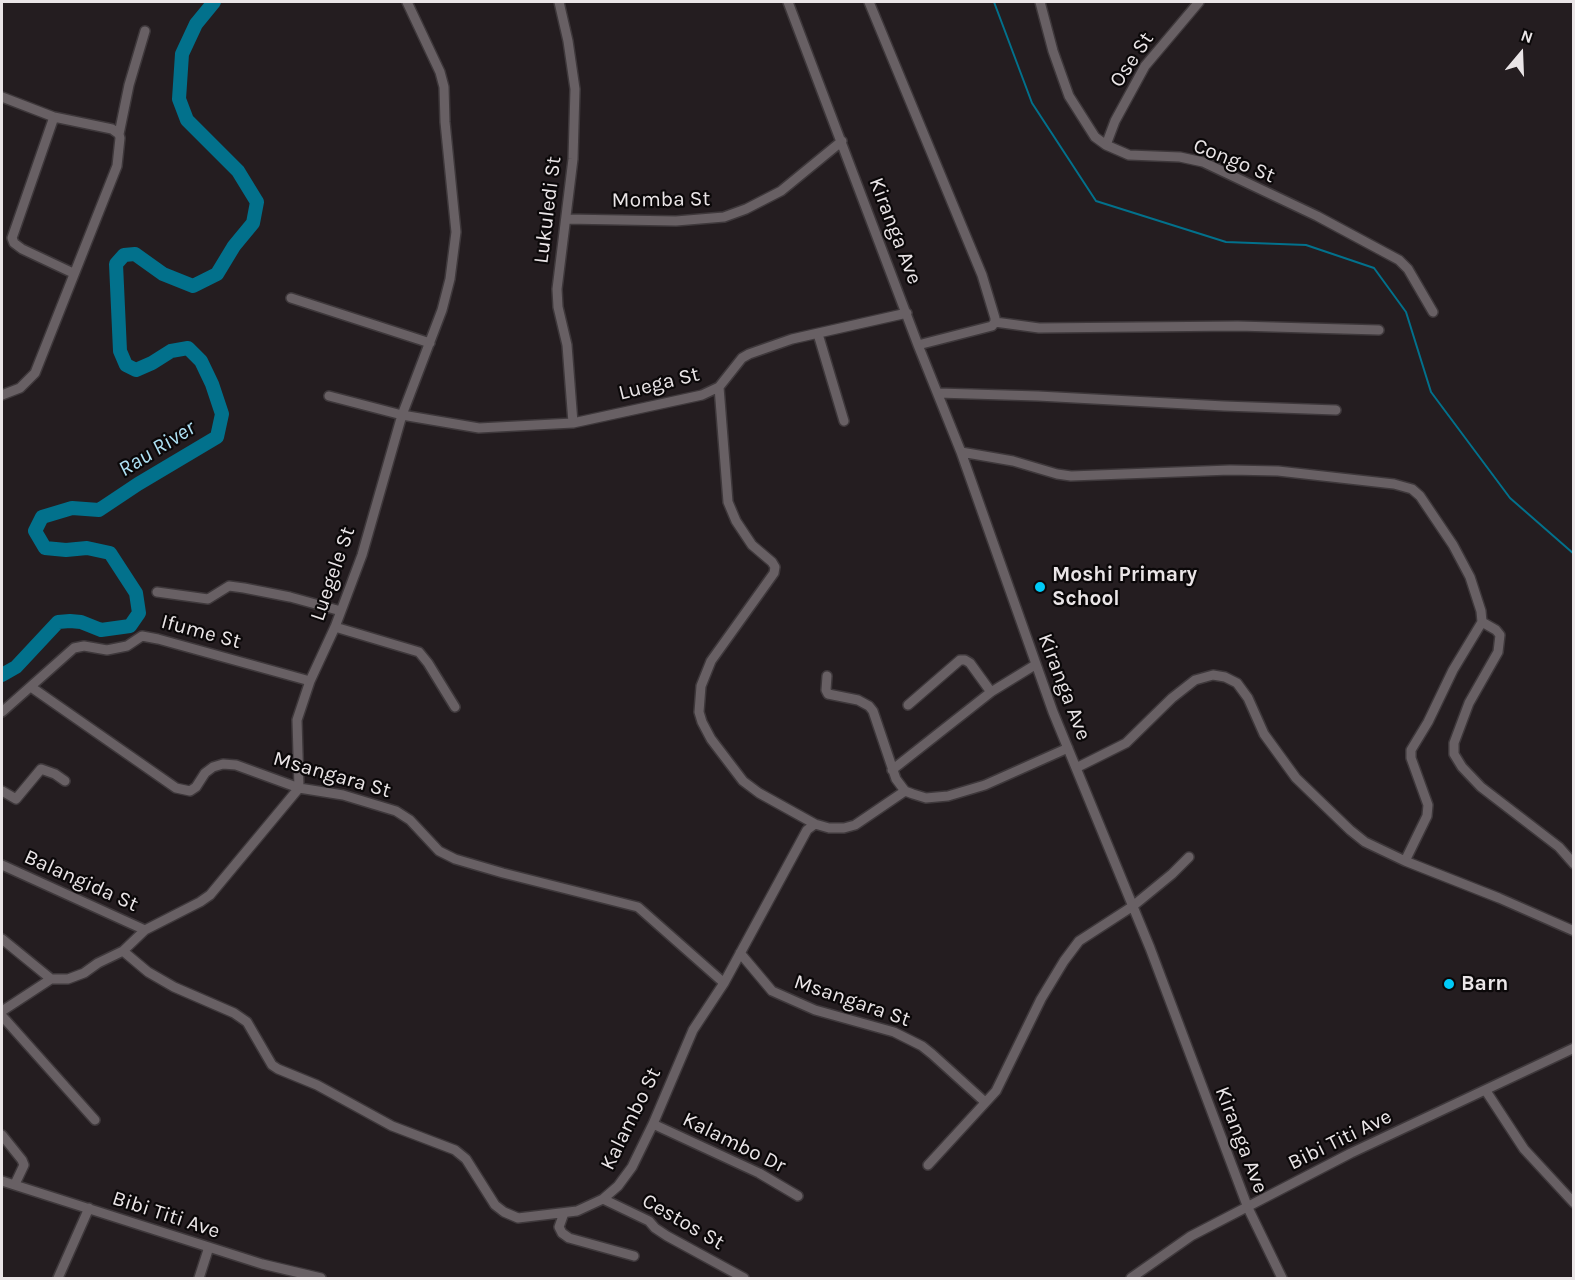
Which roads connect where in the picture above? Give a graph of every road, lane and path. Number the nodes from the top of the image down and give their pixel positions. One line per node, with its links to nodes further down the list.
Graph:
1 (407, 2): 21 (street, Luegele St)
2 (559, 2): 13 (street, Lukuledi St)
3 (788, 2): 11 (street, Kiranga Ave)
4 (869, 2): 18 (street)
5 (1040, 2): 12 (street, Congo St)
6 (1199, 2): 12 (street, Ose St)
7 (145, 31): 10 (street)
8 (2, 98): 9 (street)
9 (54, 117): 10 (street); 14 (street)
10 (119, 134): 14 (street)
11 (842, 141): 13 (street, Momba St); 17 (street, Kiranga Ave)
12 (1106, 145): 16 (street, Congo St)
13 (566, 219): 30 (street, Lukuledi St)
14 (74, 273): 25 (street)
15 (291, 297): 21 (street)
16 (1433, 312)
17 (907, 313): 20 (street, Luega St); 22 (street, Kiranga Ave)
18 (995, 322): 19 (street); 22 (street)
19 (1379, 330)
20 (818, 334): 23 (street, Luega St); 29 (street)
21 (430, 343): 28 (street, Luegele St)
22 (918, 345): 24 (street, Kiranga Ave)
23 (719, 387): 30 (street, Luega St); 51 (street)
24 (938, 393): 27 (street); 31 (street, Kiranga Ave)
25 (2, 395)
26 (329, 396): 28 (street, Luega St)
27 (1335, 410)
28 (402, 415): 30 (street, Luega St); 33 (street, Luegele St)
29 (844, 421)
30 (573, 423)
31 (961, 452): 34 (street); 36 (street, Kiranga Ave)
32 (156, 592): 33 (street)
33 (341, 611): 35 (street, Luegele St)
34 (1482, 622): 53 (street); 54 (street)
35 (335, 627): 38 (street, Luegele St); 42 (street)
36 (1035, 665): 40 (street); 44 (street, Kiranga Ave)
37 (827, 676): 46 (street)
38 (310, 681): 39 (street, Ifume St); 48 (street, Luegele St)
39 (31, 687): 43 (street, Ifume St); 48 (street, Msangara St)
40 (991, 692): 41 (street); 46 (street)
41 (908, 705)
42 (455, 707)
43 (2, 712)
44 (1068, 748): 45 (street, Kiranga Ave); 50 (street)
45 (1076, 768): 53 (street); 56 (street, Kiranga Ave)
46 (892, 770): 50 (street)
47 (65, 781): 49 (street)
48 (299, 788): 57 (street); 63 (street, Msangara St)
49 (2, 791)
50 (905, 791): 51 (street)
51 (815, 825): 61 (street, Kalambo St)
52 (1189, 856): 56 (street)
53 (1405, 861): 58 (street)
54 (1574, 864)
55 (2, 865): 57 (street, Balangida St)
56 (1132, 906): 68 (street); 79 (street, Kiranga Ave)
57 (145, 930): 60 (street)
58 (1574, 931)
59 (2, 939): 62 (street)
60 (123, 951): 62 (street); 80 (street, Kalambo St)
61 (740, 953): 63 (street, Kalambo St); 68 (street, Msangara St)
62 (51, 979): 64 (street)
63 (724, 983): 70 (street, Kalambo St)
64 (2, 1011)
65 (2, 1016): 69 (street)
66 (1574, 1048): 67 (street, Bibi Titi Ave)
67 (1486, 1091): 77 (street); 79 (street, Bibi Titi Ave)
68 (985, 1102): 72 (street)
69 (95, 1120)
70 (653, 1124): 75 (street, Kalambo Dr); 76 (street, Kalambo St)
71 (2, 1135): 74 (street)
72 (928, 1165)
73 (2, 1181): 74 (street, Bibi Titi Ave)
74 (15, 1184): 78 (street, Bibi Titi Ave)
75 (798, 1196)
76 (603, 1199): 80 (street, Kalambo St); 86 (street, Cestos St)
77 (1574, 1203)
78 (89, 1208): 81 (street, Bibi Titi Ave); 83 (street)
79 (1248, 1208): 87 (street, Bibi Titi Ave); 88 (street, Kiranga Ave)
80 (564, 1213): 82 (street)
81 (209, 1247): 84 (street); 85 (street, Bibi Titi Ave)
82 (634, 1256)
83 (58, 1278)
84 (199, 1278)
85 (321, 1278)
86 (744, 1278)
87 (1131, 1278)
88 (1282, 1278)

